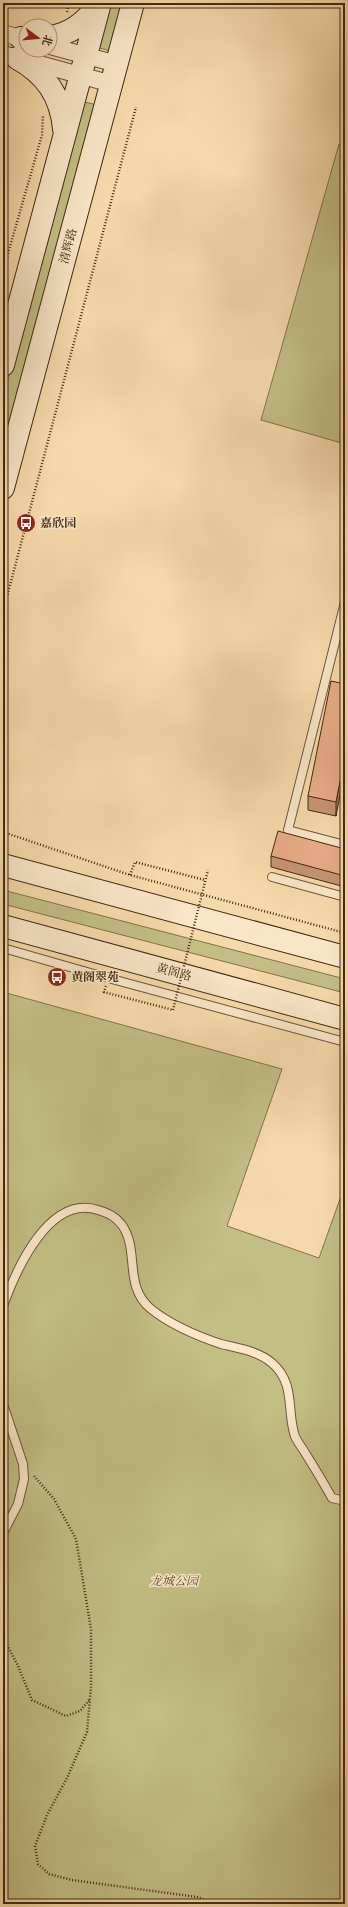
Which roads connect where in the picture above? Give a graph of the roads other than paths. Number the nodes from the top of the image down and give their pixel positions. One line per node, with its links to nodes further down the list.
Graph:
1 (99, 3): 3 (street); 6 (street)
2 (133, 3): 7 (street, 清辉路)
3 (58, 34)
4 (16, 43): 6 (street); 8 (street)
5 (58, 51): 6 (street)
6 (83, 65): 7 (street); 8 (street)
7 (115, 74): 10 (street, 清辉路)
8 (65, 134): 9 (street)
9 (3, 365)
10 (3, 488)
11 (345, 602): 12 (lane)
12 (345, 845)
13 (3, 865): 18 (street)
14 (272, 877): 15 (lane)
15 (345, 897)
16 (3, 926): 19 (street, 黄阁路)
17 (3, 948): 20 (lane)
18 (345, 957)
19 (345, 1019)
20 (345, 1042)
21 (3, 1306): 23 (lane)
22 (3, 1404): 24 (lane)
23 (345, 1501)
24 (3, 1533)

